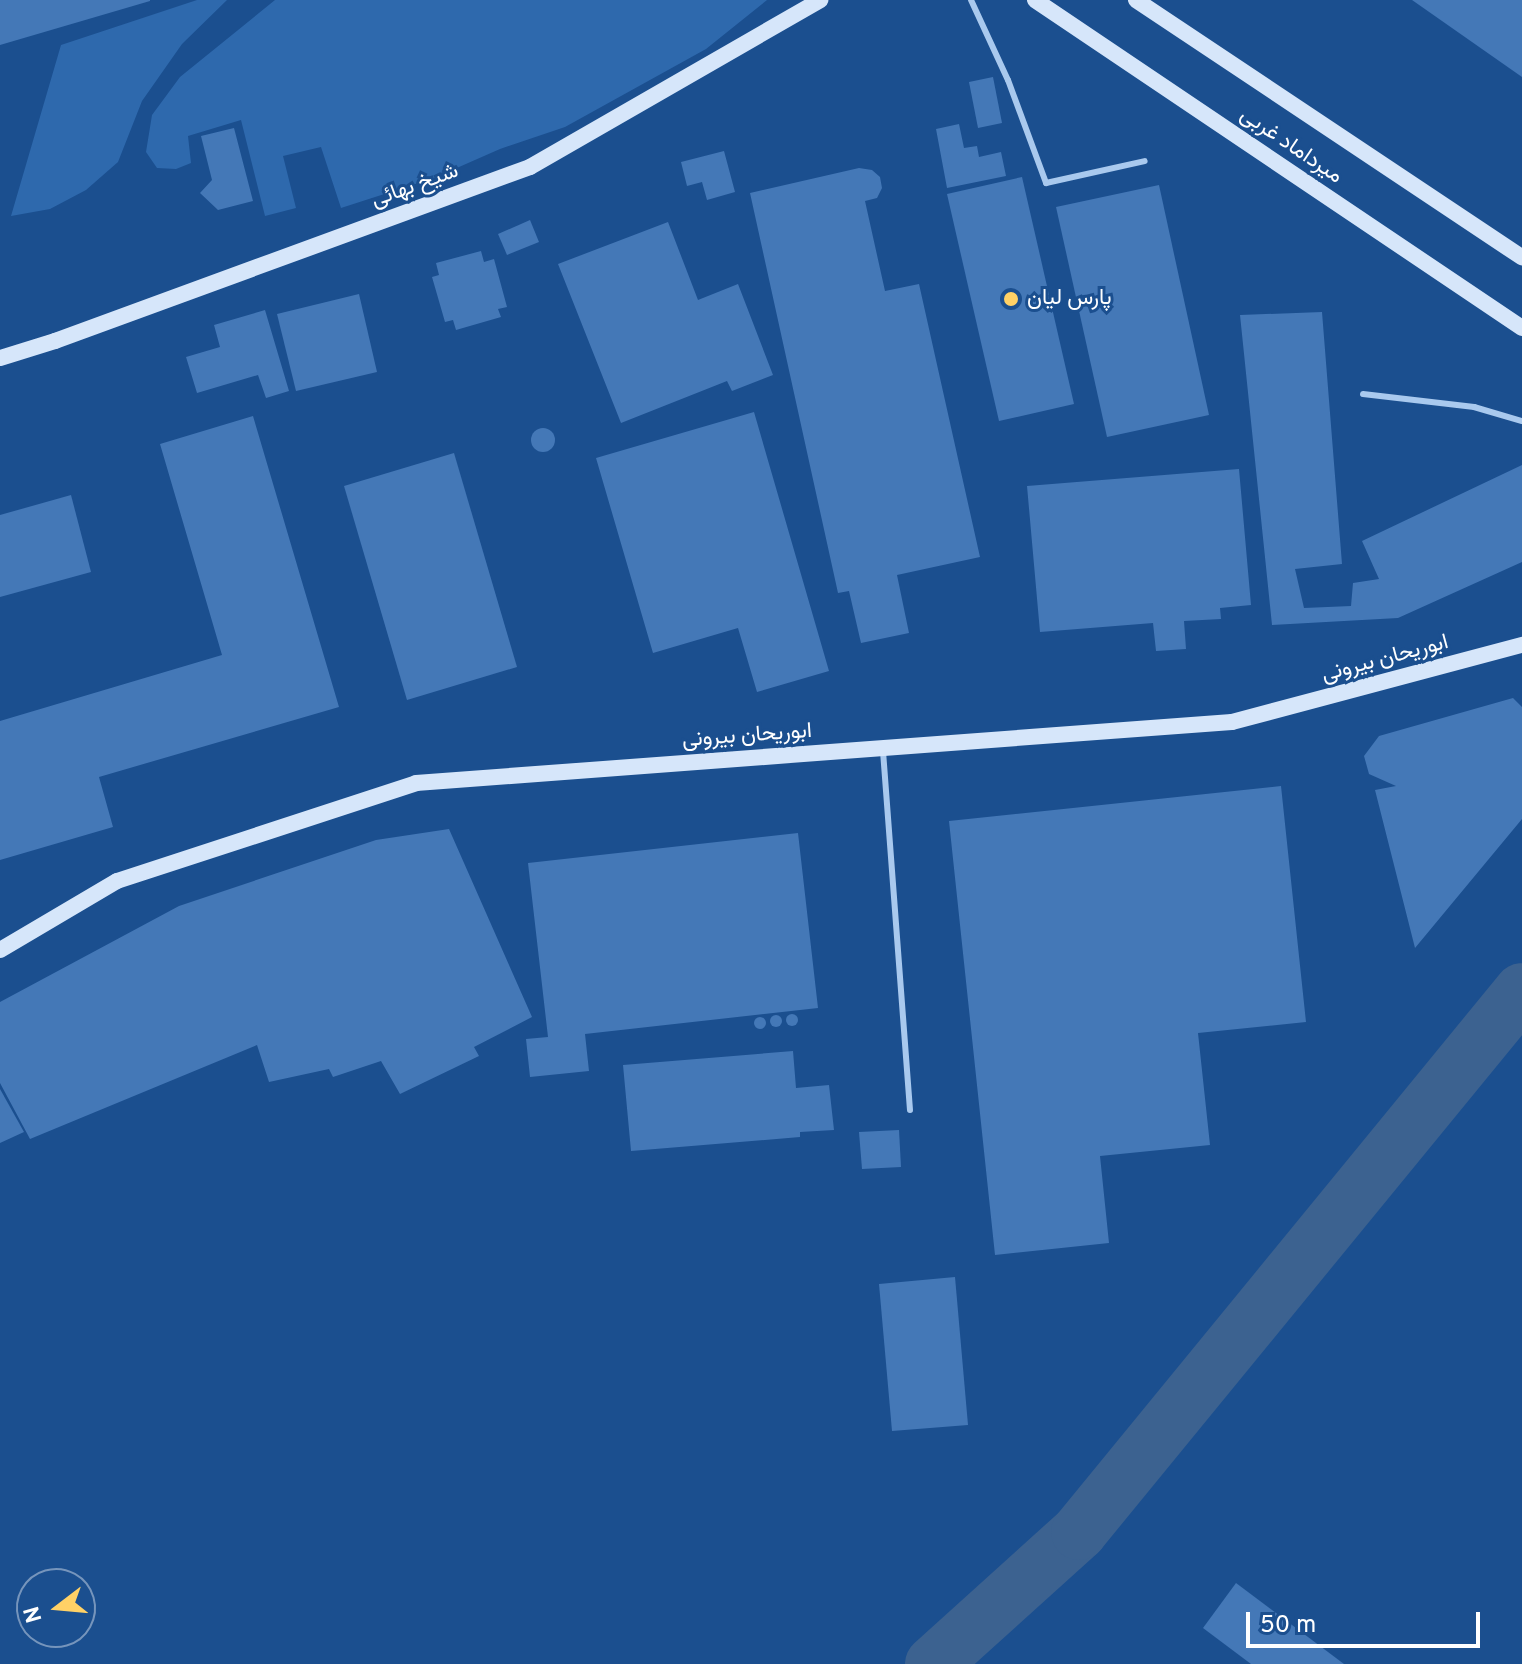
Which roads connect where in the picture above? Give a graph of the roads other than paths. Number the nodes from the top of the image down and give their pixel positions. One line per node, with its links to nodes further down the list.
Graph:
1 (820, 0): 8 (street, شیخ بهائی)
2 (971, 0): 5 (lane)
3 (1035, 0): 7 (street, میرداماد غربی)
4 (1136, 0): 6 (street, میرداماد غربی)
5 (1145, 161)
6 (1522, 257)
7 (1522, 328)
8 (0, 358)
9 (1363, 394): 10 (lane)
10 (1522, 421)
11 (1522, 645): 12 (street, ابوریحان بیرونی)
12 (882, 747): 13 (street, ابوریحان بیرونی); 14 (lane)
13 (0, 950)
14 (910, 1110)

